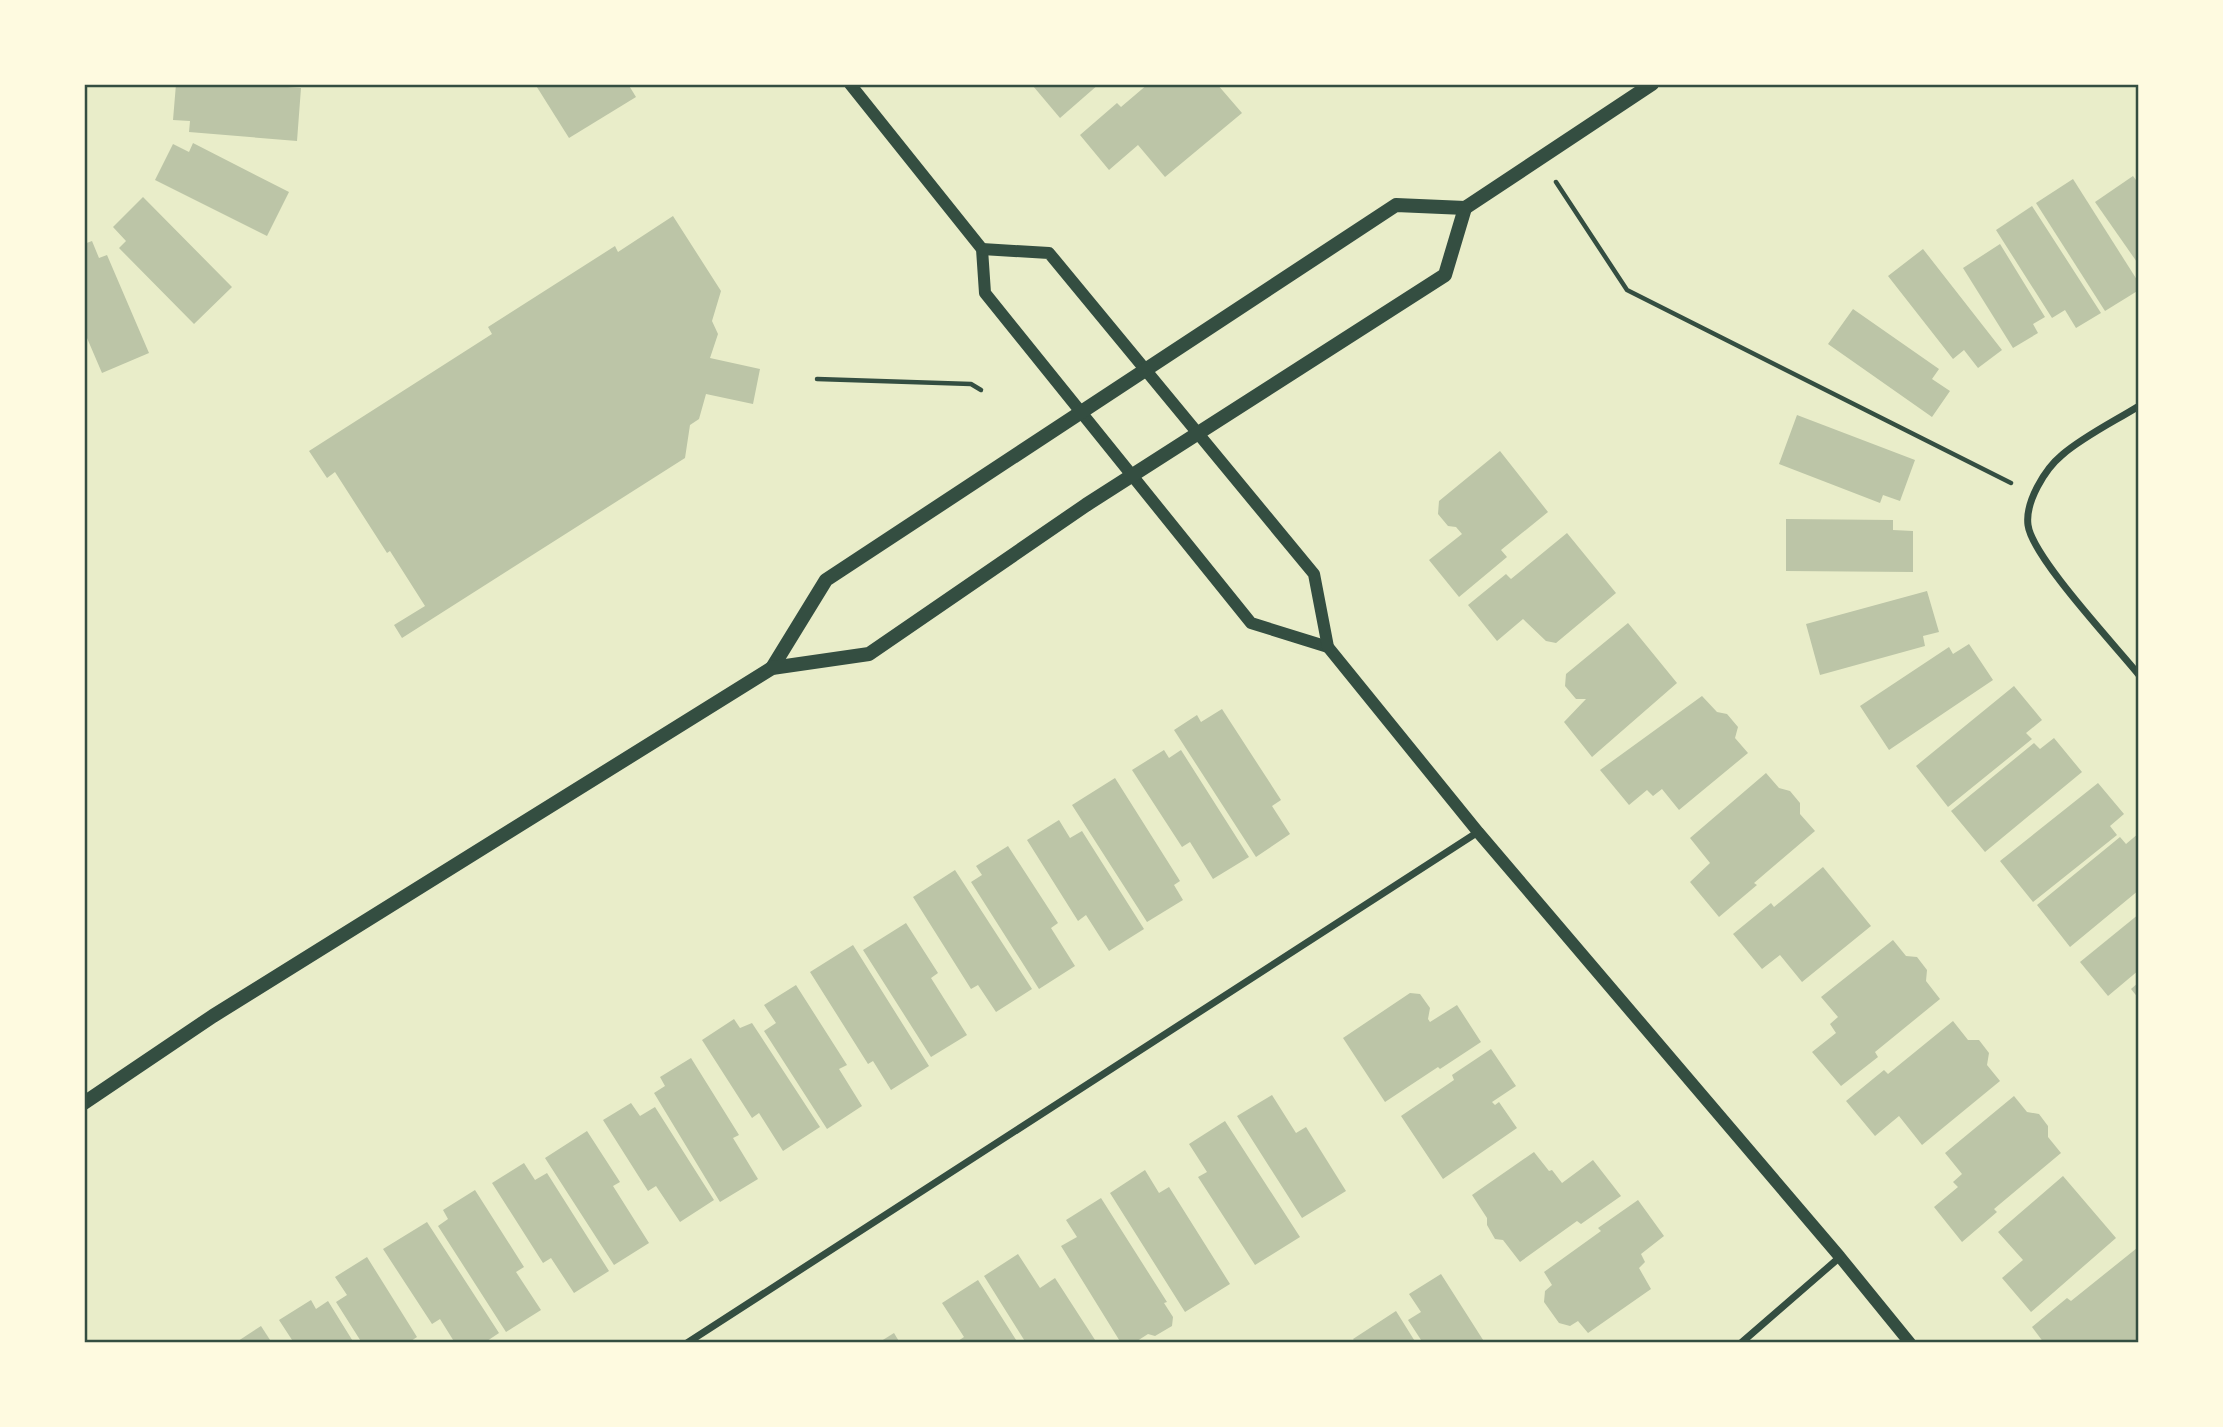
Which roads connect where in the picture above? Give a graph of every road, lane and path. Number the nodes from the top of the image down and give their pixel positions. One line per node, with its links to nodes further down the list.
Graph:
1 (850, 84): 5 (street)
2 (1652, 84): 3 (main road)
3 (1540, 158): 4 (main road); 12 (path)
4 (1465, 208): 6 (main road); 11 (main road)
5 (982, 249): 6 (street); 10 (street)
6 (1145, 370): 10 (main road); 11 (street)
7 (817, 379): 8 (path)
8 (981, 390)
9 (2139, 406): 16 (street)
10 (1081, 412): 13 (street); 15 (main road)
11 (1198, 433): 13 (main road); 14 (street)
12 (1982, 467)
13 (1132, 476): 14 (street); 15 (main road)
14 (1328, 647): 17 (street)
15 (772, 668): 18 (main road)
16 (2139, 675)
17 (1478, 832): 19 (street); 20 (street)
18 (84, 1103)
19 (1840, 1256): 21 (street); 22 (street)
20 (687, 1343)
21 (1741, 1343)
22 (1910, 1343)

